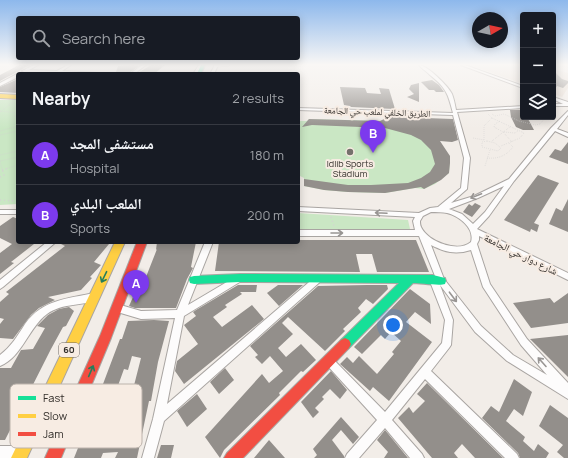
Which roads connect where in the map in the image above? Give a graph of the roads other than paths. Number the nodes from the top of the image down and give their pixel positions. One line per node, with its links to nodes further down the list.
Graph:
1 (444, 86): 9 (street)
2 (0, 96): 4 (main road)
3 (556, 99): 6 (street)
4 (15, 100)
5 (556, 105): 6 (street)
6 (568, 105)
7 (520, 107): 9 (street, الطريق الخلفي لملعب حي الجامعة)
8 (300, 109): 9 (street, الطريق الخلفي لملعب حي الجامعة)
9 (456, 112): 15 (street)
10 (568, 112): 11 (street)
11 (553, 129): 12 (street); 13 (street)
12 (568, 135)
13 (512, 180): 15 (street, one-way to 15); 19 (street)
14 (300, 209): 18 (street, one-way to 14)
15 (440, 209): 18 (street); 19 (street)
16 (16, 212): 17 (street)
17 (2, 213)
18 (420, 215): 21 (street)
19 (474, 230): 26 (street); 27 (street, شارع دوار حي الجامعة)
20 (300, 233): 21 (street, one-way to 21)
21 (422, 235): 26 (street); 32 (street)
22 (50, 244): 33 (street)
23 (119, 244): 34 (main road, 60, one-way to 34)
24 (141, 244): 35 (main road)
25 (208, 244): 31 (street)
26 (473, 244): 42 (street, one-way to 26)
27 (568, 277)
28 (240, 278): 29 (main road); 31 (main road); 36 (street)
29 (318, 279): 30 (main road); 44 (street)
30 (410, 279): 32 (main road); 37 (main road)
31 (194, 280): 36 (street)
32 (437, 280): 39 (street); 43 (street, one-way to 43)
33 (0, 285)
34 (94, 297): 38 (street); 40 (main road, 60)
35 (117, 308): 36 (street); 41 (main road, one-way to 35)
36 (180, 314): 44 (street)
37 (328, 360): 45 (street); 51 (main road)
38 (0, 361)
39 (425, 372): 45 (street); 54 (street)
40 (53, 384)
41 (85, 384)
42 (568, 391)
43 (568, 394)
44 (159, 419): 50 (street)
45 (385, 420): 52 (street); 53 (street)
46 (57, 448): 49 (main road, one-way to 46)
47 (0, 452): 48 (street)
48 (20, 455)
49 (53, 458)
50 (148, 458)
51 (232, 458)
52 (351, 458)
53 (418, 458)
54 (513, 458)

